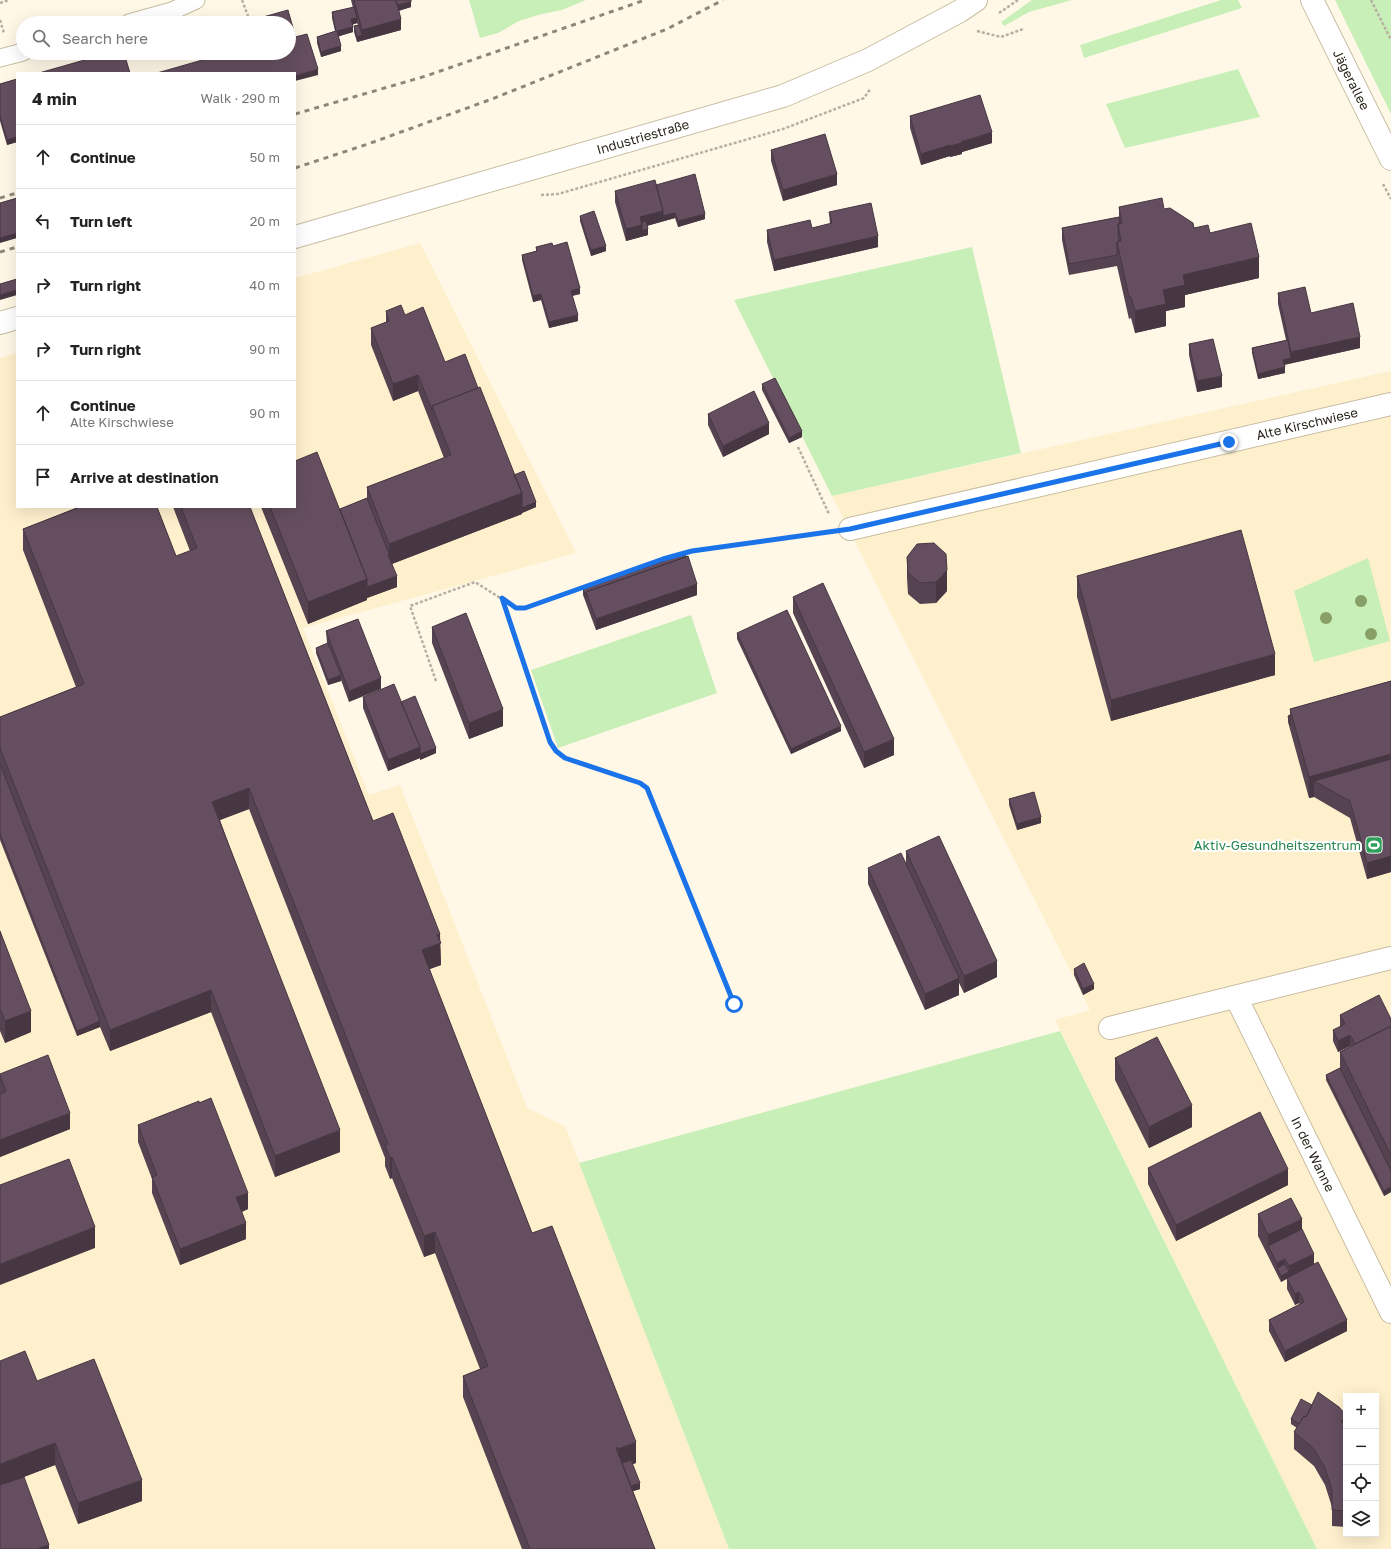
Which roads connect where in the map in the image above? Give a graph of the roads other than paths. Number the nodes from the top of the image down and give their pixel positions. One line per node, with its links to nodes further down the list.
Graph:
1 (196, 0): 4 (lane)
2 (976, 0): 9 (street, Industriestraße)
3 (1312, 0): 8 (street, Jägerallee)
4 (176, 6): 5 (lane)
5 (148, 16)
6 (16, 54): 7 (lane)
7 (0, 58)
8 (1391, 159)
9 (296, 237)
10 (16, 318): 11 (street)
11 (0, 323)
12 (1391, 404): 13 (street, Alte Kirschwiese)
13 (843, 530)
14 (1391, 958): 15 (street)
15 (1236, 997): 16 (street); 17 (street, In der Wanne)
16 (1110, 1028)
17 (1391, 1312)

